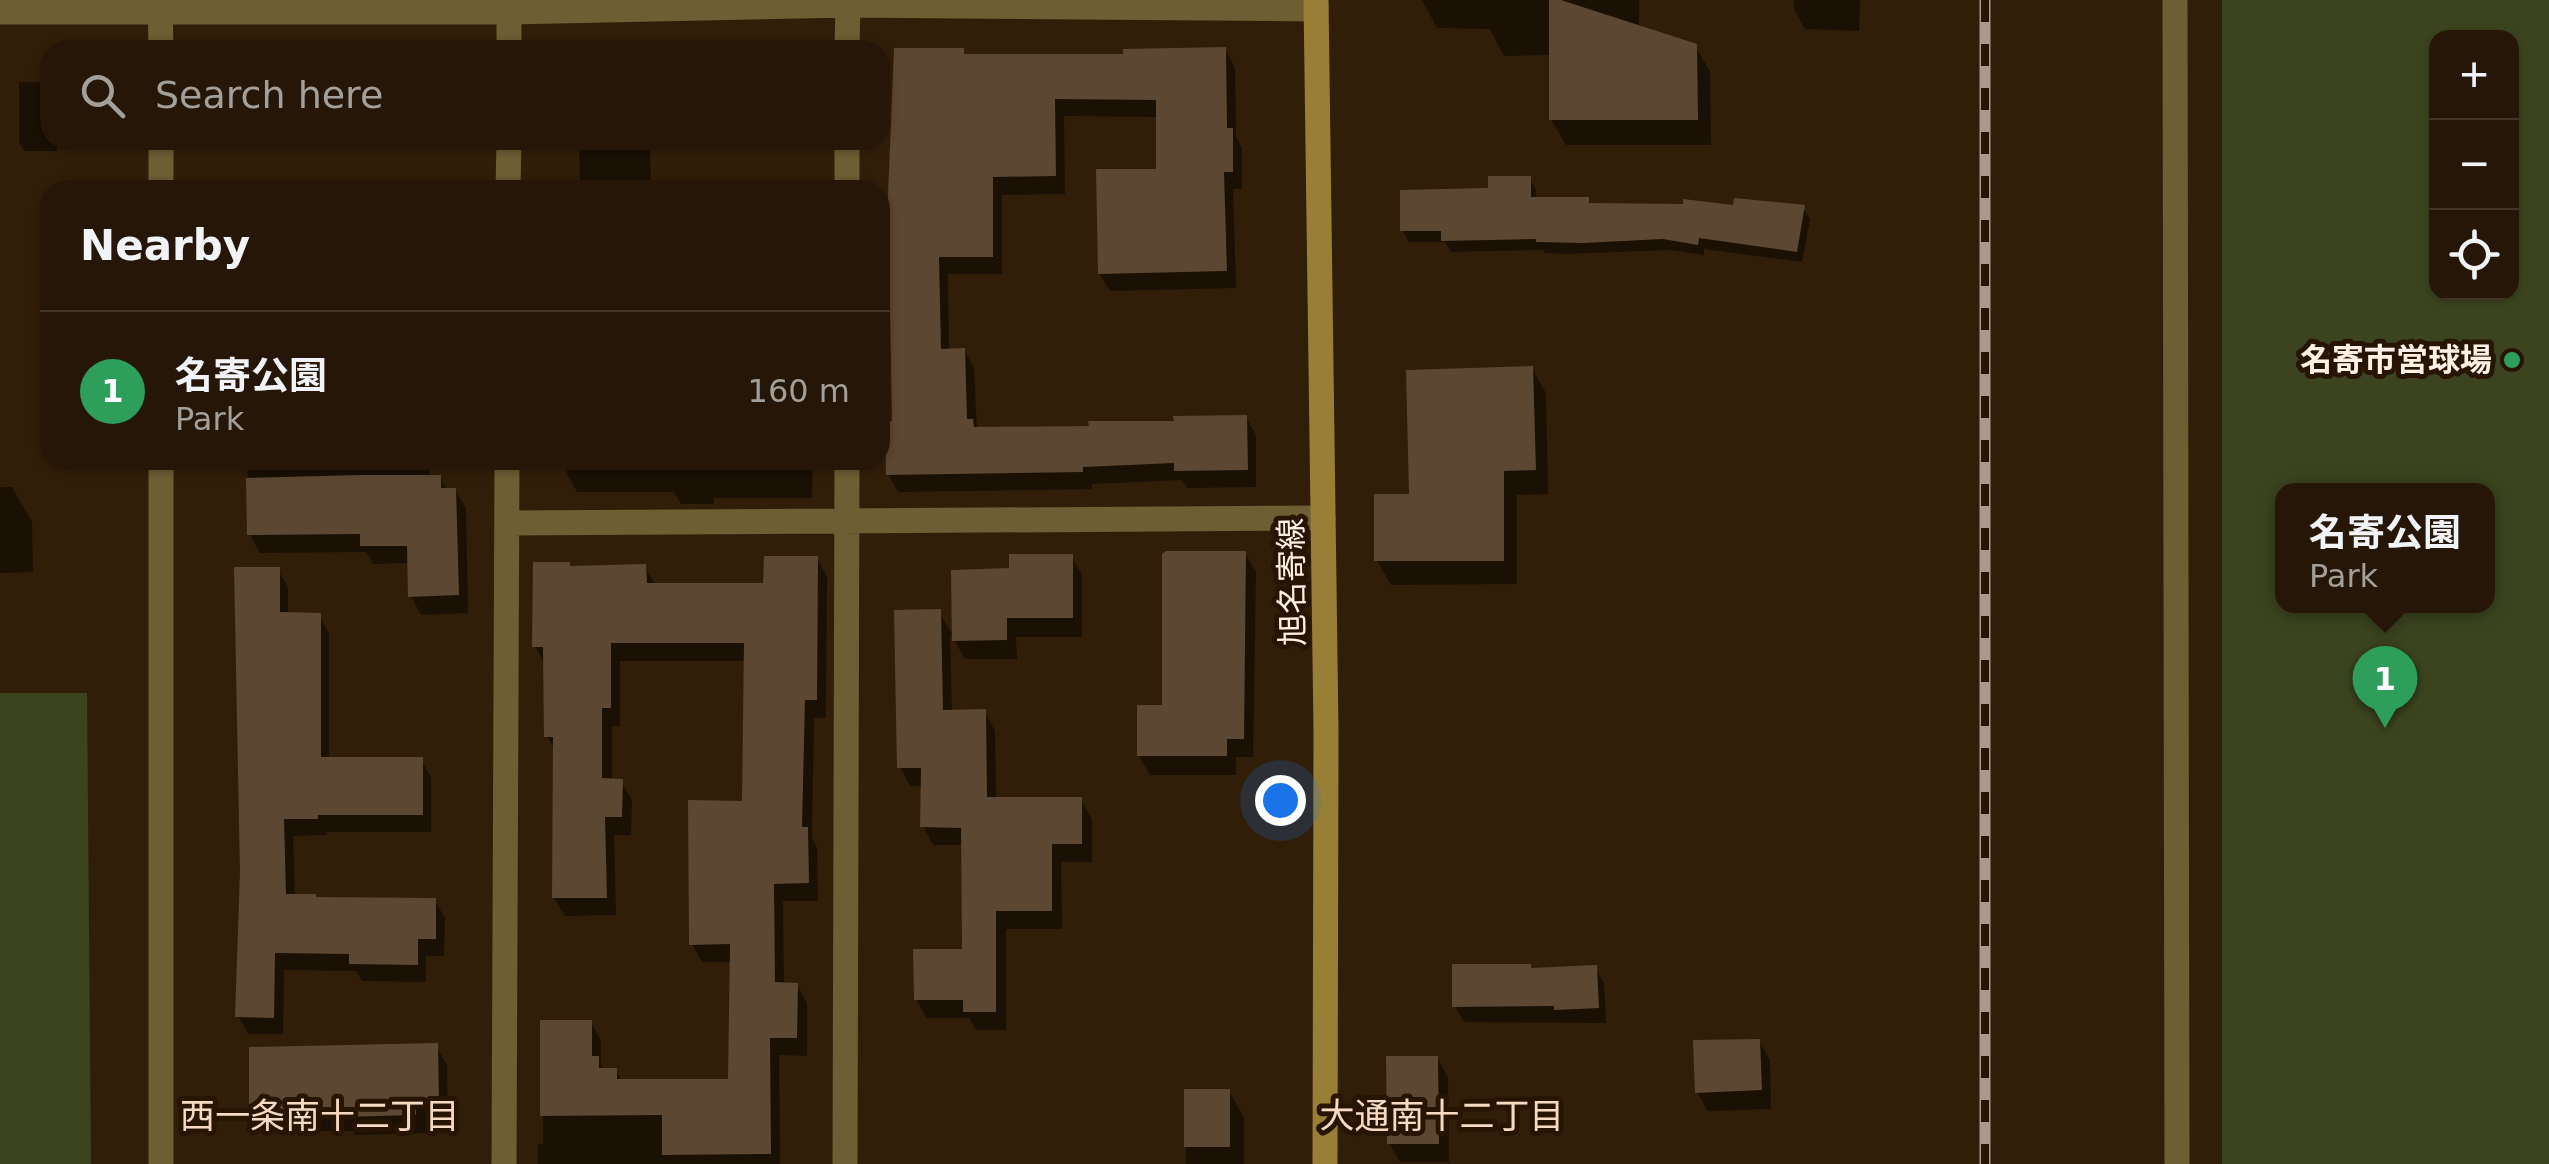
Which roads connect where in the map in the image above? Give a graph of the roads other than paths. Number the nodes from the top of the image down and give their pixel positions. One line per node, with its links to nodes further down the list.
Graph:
1 (2175, 0): 26 (street)
2 (848, 2): 3 (street); 5 (street); 9 (street)
3 (1316, 4): 19 (main road, 旭名寄線)
4 (160, 6): 5 (street); 6 (street); 7 (street)
5 (509, 6): 8 (street)
6 (0, 12)
7 (161, 40)
8 (509, 40)
9 (848, 40)
10 (161, 150): 13 (street)
11 (509, 150): 14 (street)
12 (847, 150): 15 (street)
13 (161, 180)
14 (508, 180)
15 (847, 180)
16 (161, 470): 22 (street)
17 (507, 470): 21 (street)
18 (846, 470): 20 (street)
19 (1323, 518): 20 (street); 25 (main road, 旭名寄線)
20 (846, 521): 21 (street); 24 (street)
21 (507, 522): 23 (street)
22 (161, 1164)
23 (504, 1164)
24 (845, 1164)
25 (1325, 1164)
26 (2178, 1164)

